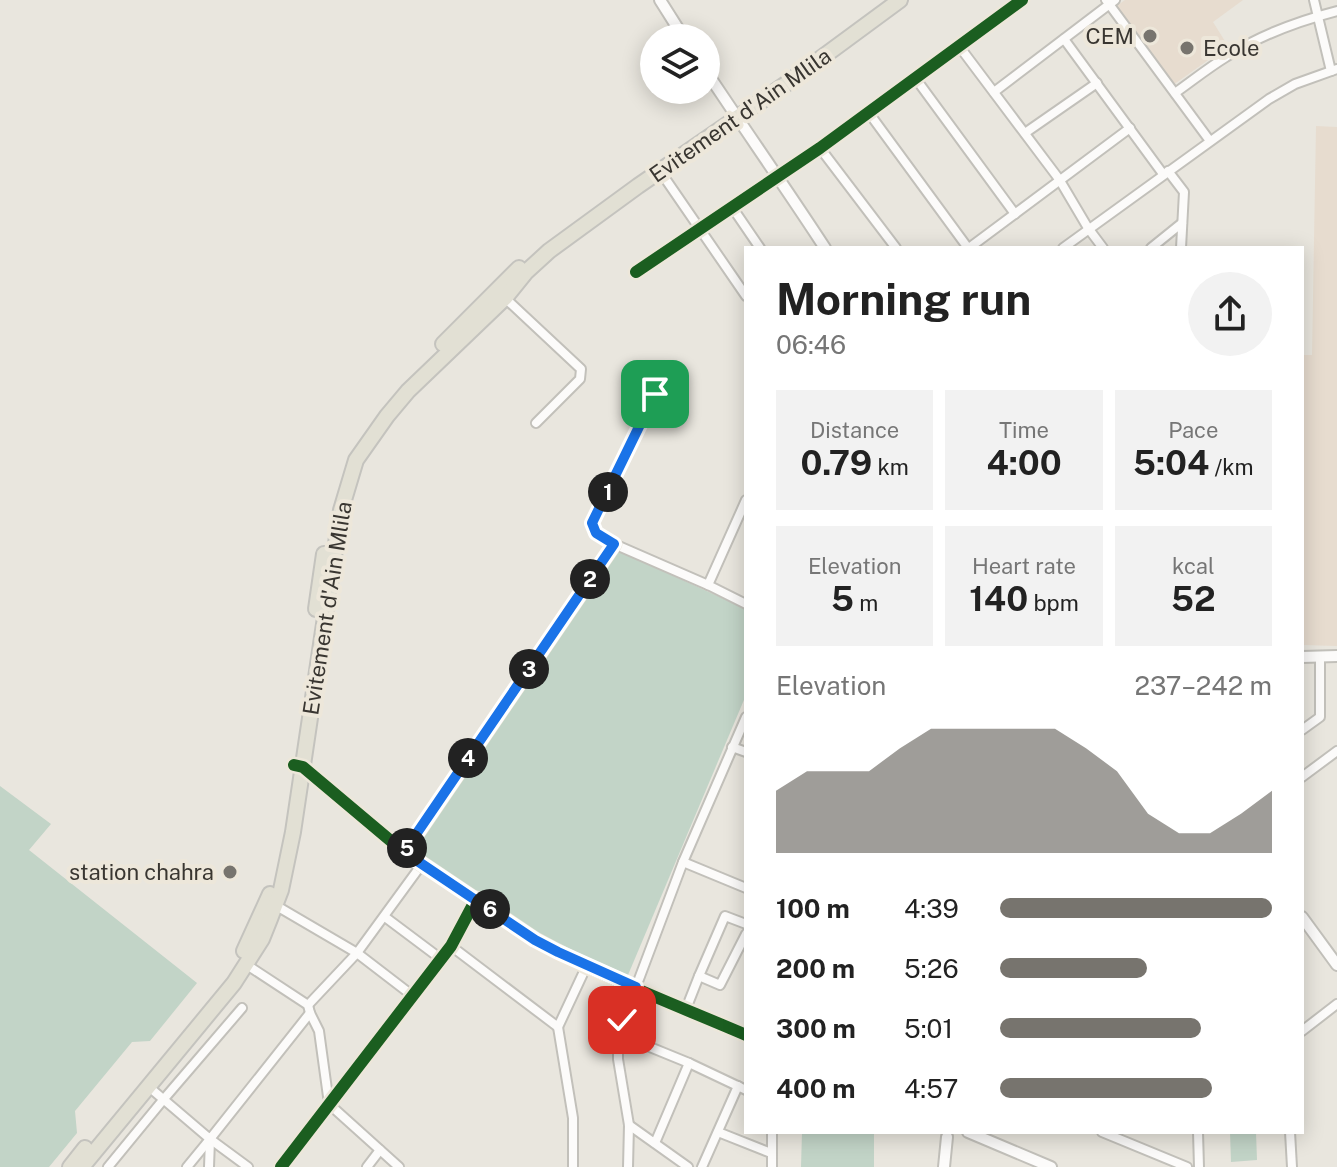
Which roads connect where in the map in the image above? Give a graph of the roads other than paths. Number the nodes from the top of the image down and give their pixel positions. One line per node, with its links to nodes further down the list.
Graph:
1 (660, 0): 9 (street)
2 (887, 0): 19 (highway, Evitement d'Ain Mlila)
3 (900, 0): 19 (highway, Evitement d'Ain Mlila)
4 (1022, 0): 11 (street)
5 (1314, 0): 8 (street)
6 (1110, 1): 10 (street); 17 (street)
7 (1337, 11): 8 (street)
8 (1318, 16): 12 (street); 17 (street)
9 (675, 24)
10 (1064, 39): 14 (street); 15 (street)
11 (959, 46): 13 (street); 15 (street)
12 (1334, 70): 22 (street)
13 (916, 79): 18 (street); 29 (street)
14 (1097, 83): 20 (street); 21 (street)
15 (994, 92): 21 (street)
16 (720, 93): 19 (street)
17 (1175, 93): 22 (street)
18 (869, 113): 23 (street); 36 (street)
19 (734, 115): 24 (highway, Evitement d'Ain Mlila); 26 (street); 59 (highway, Evitement d'Ain Mlila)
20 (1130, 128): 25 (street); 27 (street)
21 (1025, 133): 27 (street)
22 (1210, 141): 25 (street)
23 (820, 148): 26 (street); 35 (street)
24 (660, 171): 32 (street); 44 (highway, Evitement d'Ain Mlila)
25 (1166, 173): 30 (street); 31 (street)
26 (778, 176): 28 (street); 34 (street)
27 (1059, 179): 29 (street); 31 (street)
28 (732, 207): 32 (street); 33 (street)
29 (1015, 214): 37 (street)
30 (1182, 223): 40 (street); 41 (street)
31 (1088, 228): 38 (street); 39 (street)
32 (701, 229): 42 (street); 43 (street)
33 (759, 246)
34 (824, 246)
35 (894, 246)
36 (967, 246)
37 (971, 246)
38 (1066, 246)
39 (1102, 246)
40 (1153, 246)
41 (1181, 246)
42 (636, 272)
43 (744, 293)
44 (505, 298): 46 (street); 59 (highway, Evitement d'Ain Mlila)
45 (655, 394): 48 (street)
46 (536, 423)
47 (744, 504): 49 (street)
48 (614, 544): 49 (street); 61 (street)
49 (708, 585): 50 (street)
50 (744, 602)
51 (1337, 656): 53 (street)
52 (1304, 657): 53 (street)
53 (1320, 657): 55 (street)
54 (744, 721): 56 (street)
55 (1304, 729)
56 (732, 747): 57 (street); 62 (street)
57 (744, 751)
58 (1337, 751): 60 (street)
59 (298, 766): 61 (street); 66 (highway, Evitement d'Ain Mlila); 105 (highway, Evitement d'Ain Mlila)
60 (1304, 776)
61 (404, 852): 63 (street)
62 (683, 862): 64 (street); 78 (street)
63 (422, 864): 65 (street); 67 (street)
64 (744, 887)
65 (476, 899): 71 (street); 75 (street)
66 (275, 905): 72 (street); 74 (highway, Evitement d'Ain Mlila)
67 (385, 917): 72 (street); 73 (street)
68 (1304, 920): 76 (street)
69 (744, 923): 77 (street)
70 (744, 938): 77 (street)
71 (451, 946): 73 (street); 84 (street)
72 (357, 953): 79 (street); 82 (street)
73 (441, 959): 79 (street)
74 (247, 965): 82 (street); 89 (highway, Evitement d'Ain Mlila)
75 (587, 965): 78 (street); 84 (street)
76 (1337, 965)
77 (699, 976): 83 (street)
78 (636, 987): 83 (street); 86 (street)
79 (413, 996): 92 (street)
80 (1337, 1004): 85 (street)
81 (242, 1008): 91 (street)
82 (309, 1009): 92 (street); 101 (street)
83 (686, 1009): 87 (street)
84 (558, 1027): 114 (street)
85 (1304, 1029)
86 (618, 1034): 88 (street); 93 (street)
87 (744, 1034)
88 (689, 1063): 90 (street); 102 (street)
89 (149, 1087): 91 (street); 106 (highway, Evitement d'Ain Mlila)
90 (742, 1088): 94 (street)
91 (163, 1100): 101 (street); 107 (street)
92 (329, 1104): 103 (street); 111 (street)
93 (629, 1125): 102 (street); 115 (street)
94 (718, 1132): 104 (street); 117 (street)
95 (772, 1134): 104 (street)
96 (949, 1134): 119 (street)
97 (973, 1134): 120 (street)
98 (1107, 1134): 121 (street)
99 (1198, 1134): 122 (street)
100 (1290, 1134): 123 (street)
101 (210, 1139): 108 (street); 109 (street); 110 (street)
102 (655, 1143): 116 (street)
103 (380, 1150): 112 (street); 113 (street)
104 (771, 1153): 118 (street)
105 (70, 1167)
106 (82, 1167)
107 (108, 1167)
108 (187, 1167)
109 (209, 1167)
110 (248, 1167)
111 (281, 1167)
112 (367, 1167)
113 (399, 1167)
114 (573, 1167)
115 (628, 1167)
116 (688, 1167)
117 (702, 1167)
118 (772, 1167)
119 (944, 1167)
120 (1051, 1167)
121 (1187, 1167)
122 (1199, 1167)
123 (1292, 1167)

